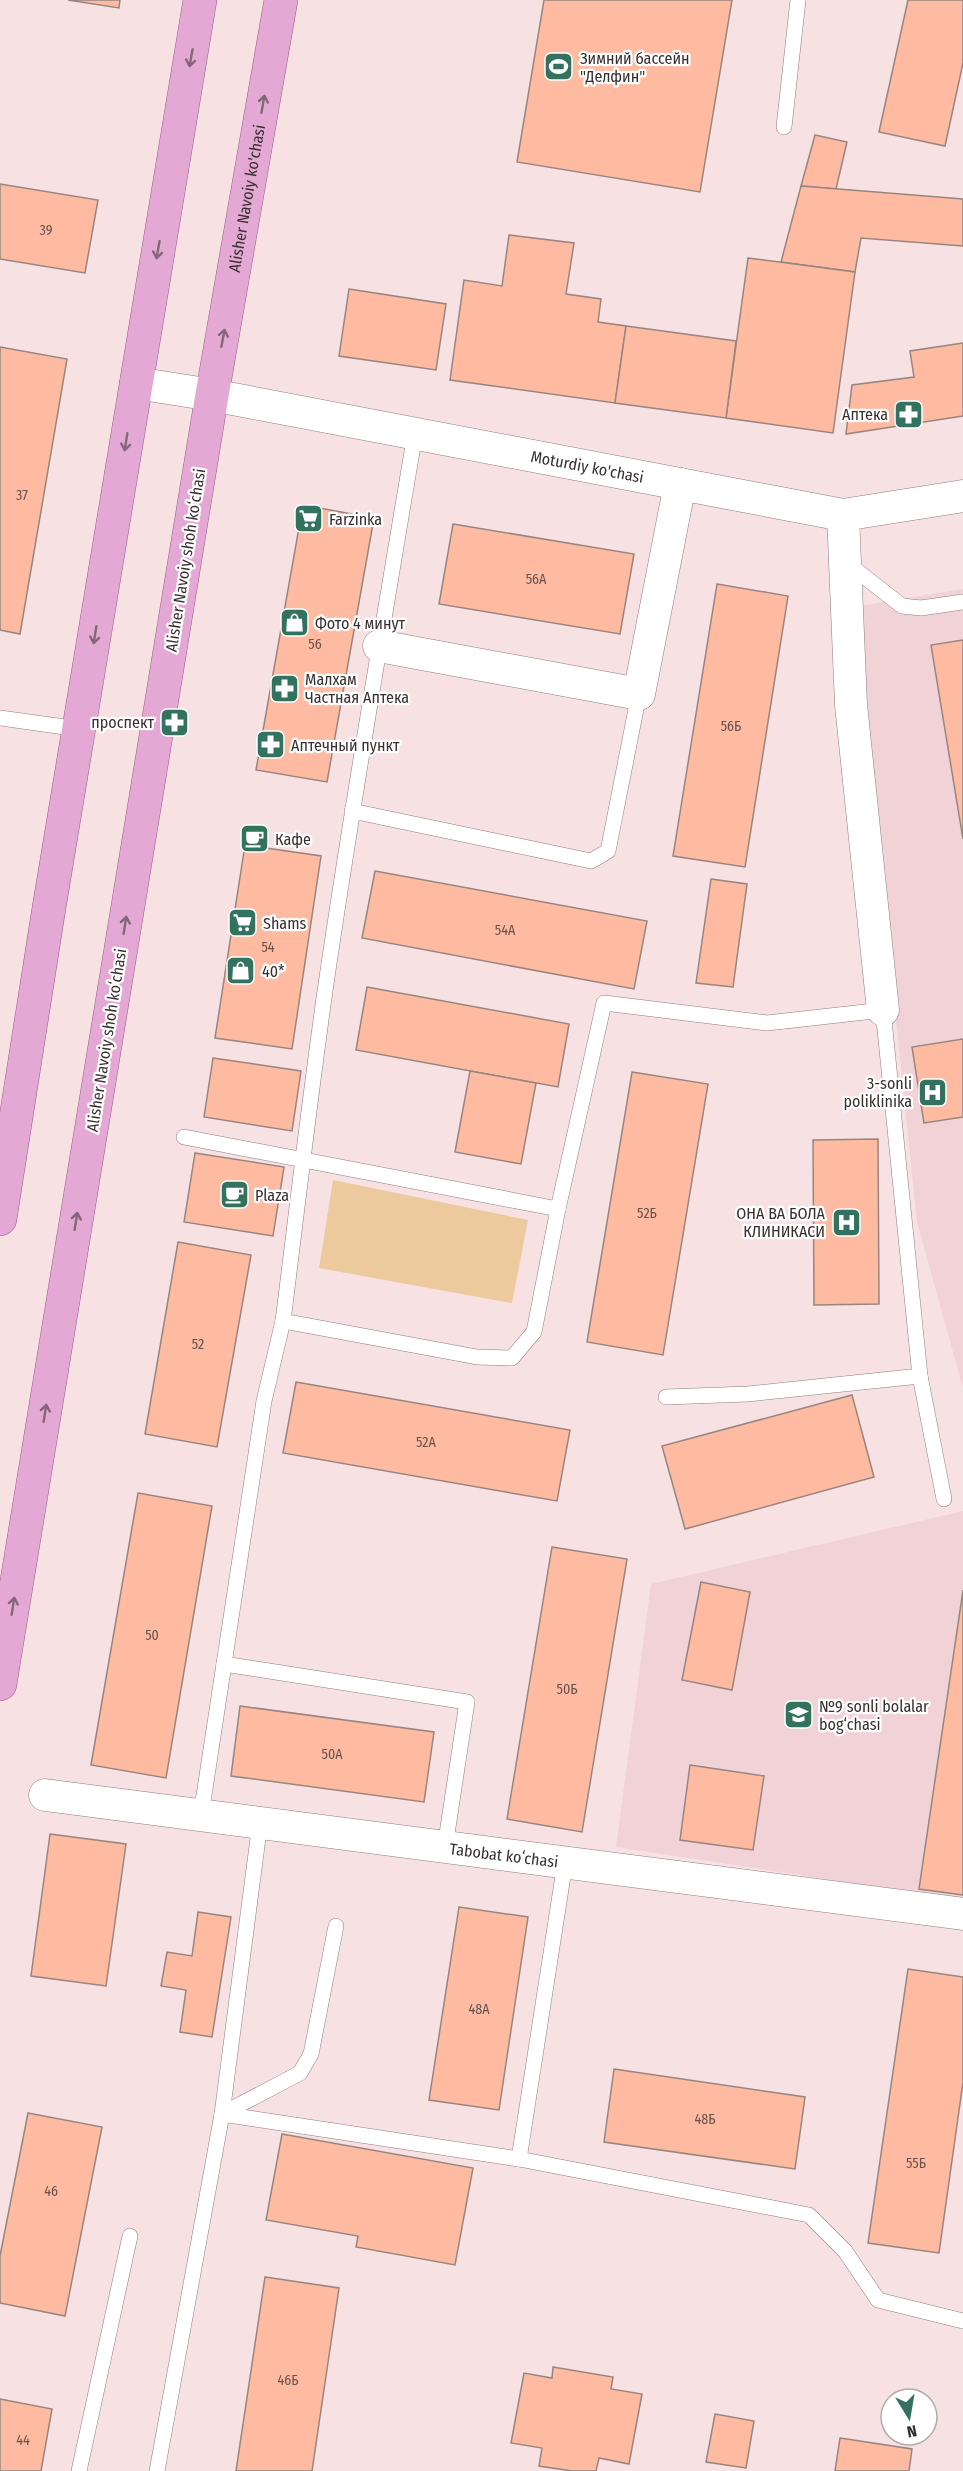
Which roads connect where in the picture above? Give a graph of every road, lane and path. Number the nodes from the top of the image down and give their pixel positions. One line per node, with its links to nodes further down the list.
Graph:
1 (200, 0): 5 (main road, one-way to 5)
2 (281, 0): 6 (main road, Alisher Navoiy ko'chasi, one-way to 2)
3 (798, 0): 4 (lane)
4 (784, 127)
5 (136, 383): 6 (street, Moturdiy ko'chasi); 16 (main road, one-way to 16)
6 (212, 395): 7 (street, Moturdiy ko'chasi); 28 (main road, Alisher Navoiy shoh koʻchasi, one-way to 6)
7 (415, 434): 8 (street, Moturdiy ko'chasi); 13 (lane)
8 (680, 484): 10 (street, Moturdiy ko'chasi); 14 (street)
9 (963, 496): 10 (street, Moturdiy ko'chasi)
10 (843, 516): 11 (street)
11 (845, 561): 12 (lane); 18 (street)
12 (963, 602)
13 (379, 646): 14 (street); 17 (lane)
14 (639, 694): 17 (lane)
15 (0, 718): 16 (lane)
16 (79, 729): 22 (main road)
17 (352, 811): 20 (lane)
18 (883, 1010): 21 (lane); 24 (lane)
19 (184, 1137): 20 (lane)
20 (304, 1160): 21 (lane); 23 (lane)
21 (558, 1209): 23 (lane)
22 (0, 1220)
23 (283, 1321): 27 (lane)
24 (920, 1376): 25 (lane); 26 (lane)
25 (666, 1397)
26 (944, 1499)
27 (224, 1664): 30 (lane); 32 (lane)
28 (0, 1684)
29 (45, 1795): 30 (street, Tabobat koʻchasi)
30 (201, 1815): 31 (street, Tabobat koʻchasi)
31 (260, 1823): 32 (street, Tabobat koʻchasi); 36 (lane)
32 (445, 1847): 33 (street, Tabobat koʻchasi)
33 (565, 1863): 34 (street, Tabobat koʻchasi); 37 (lane)
34 (963, 1914)
35 (336, 1926): 36 (lane)
36 (222, 2114): 37 (lane); 41 (lane)
37 (519, 2159): 39 (lane)
38 (130, 2236): 40 (lane)
39 (963, 2321)
40 (80, 2471)
41 (157, 2471)

